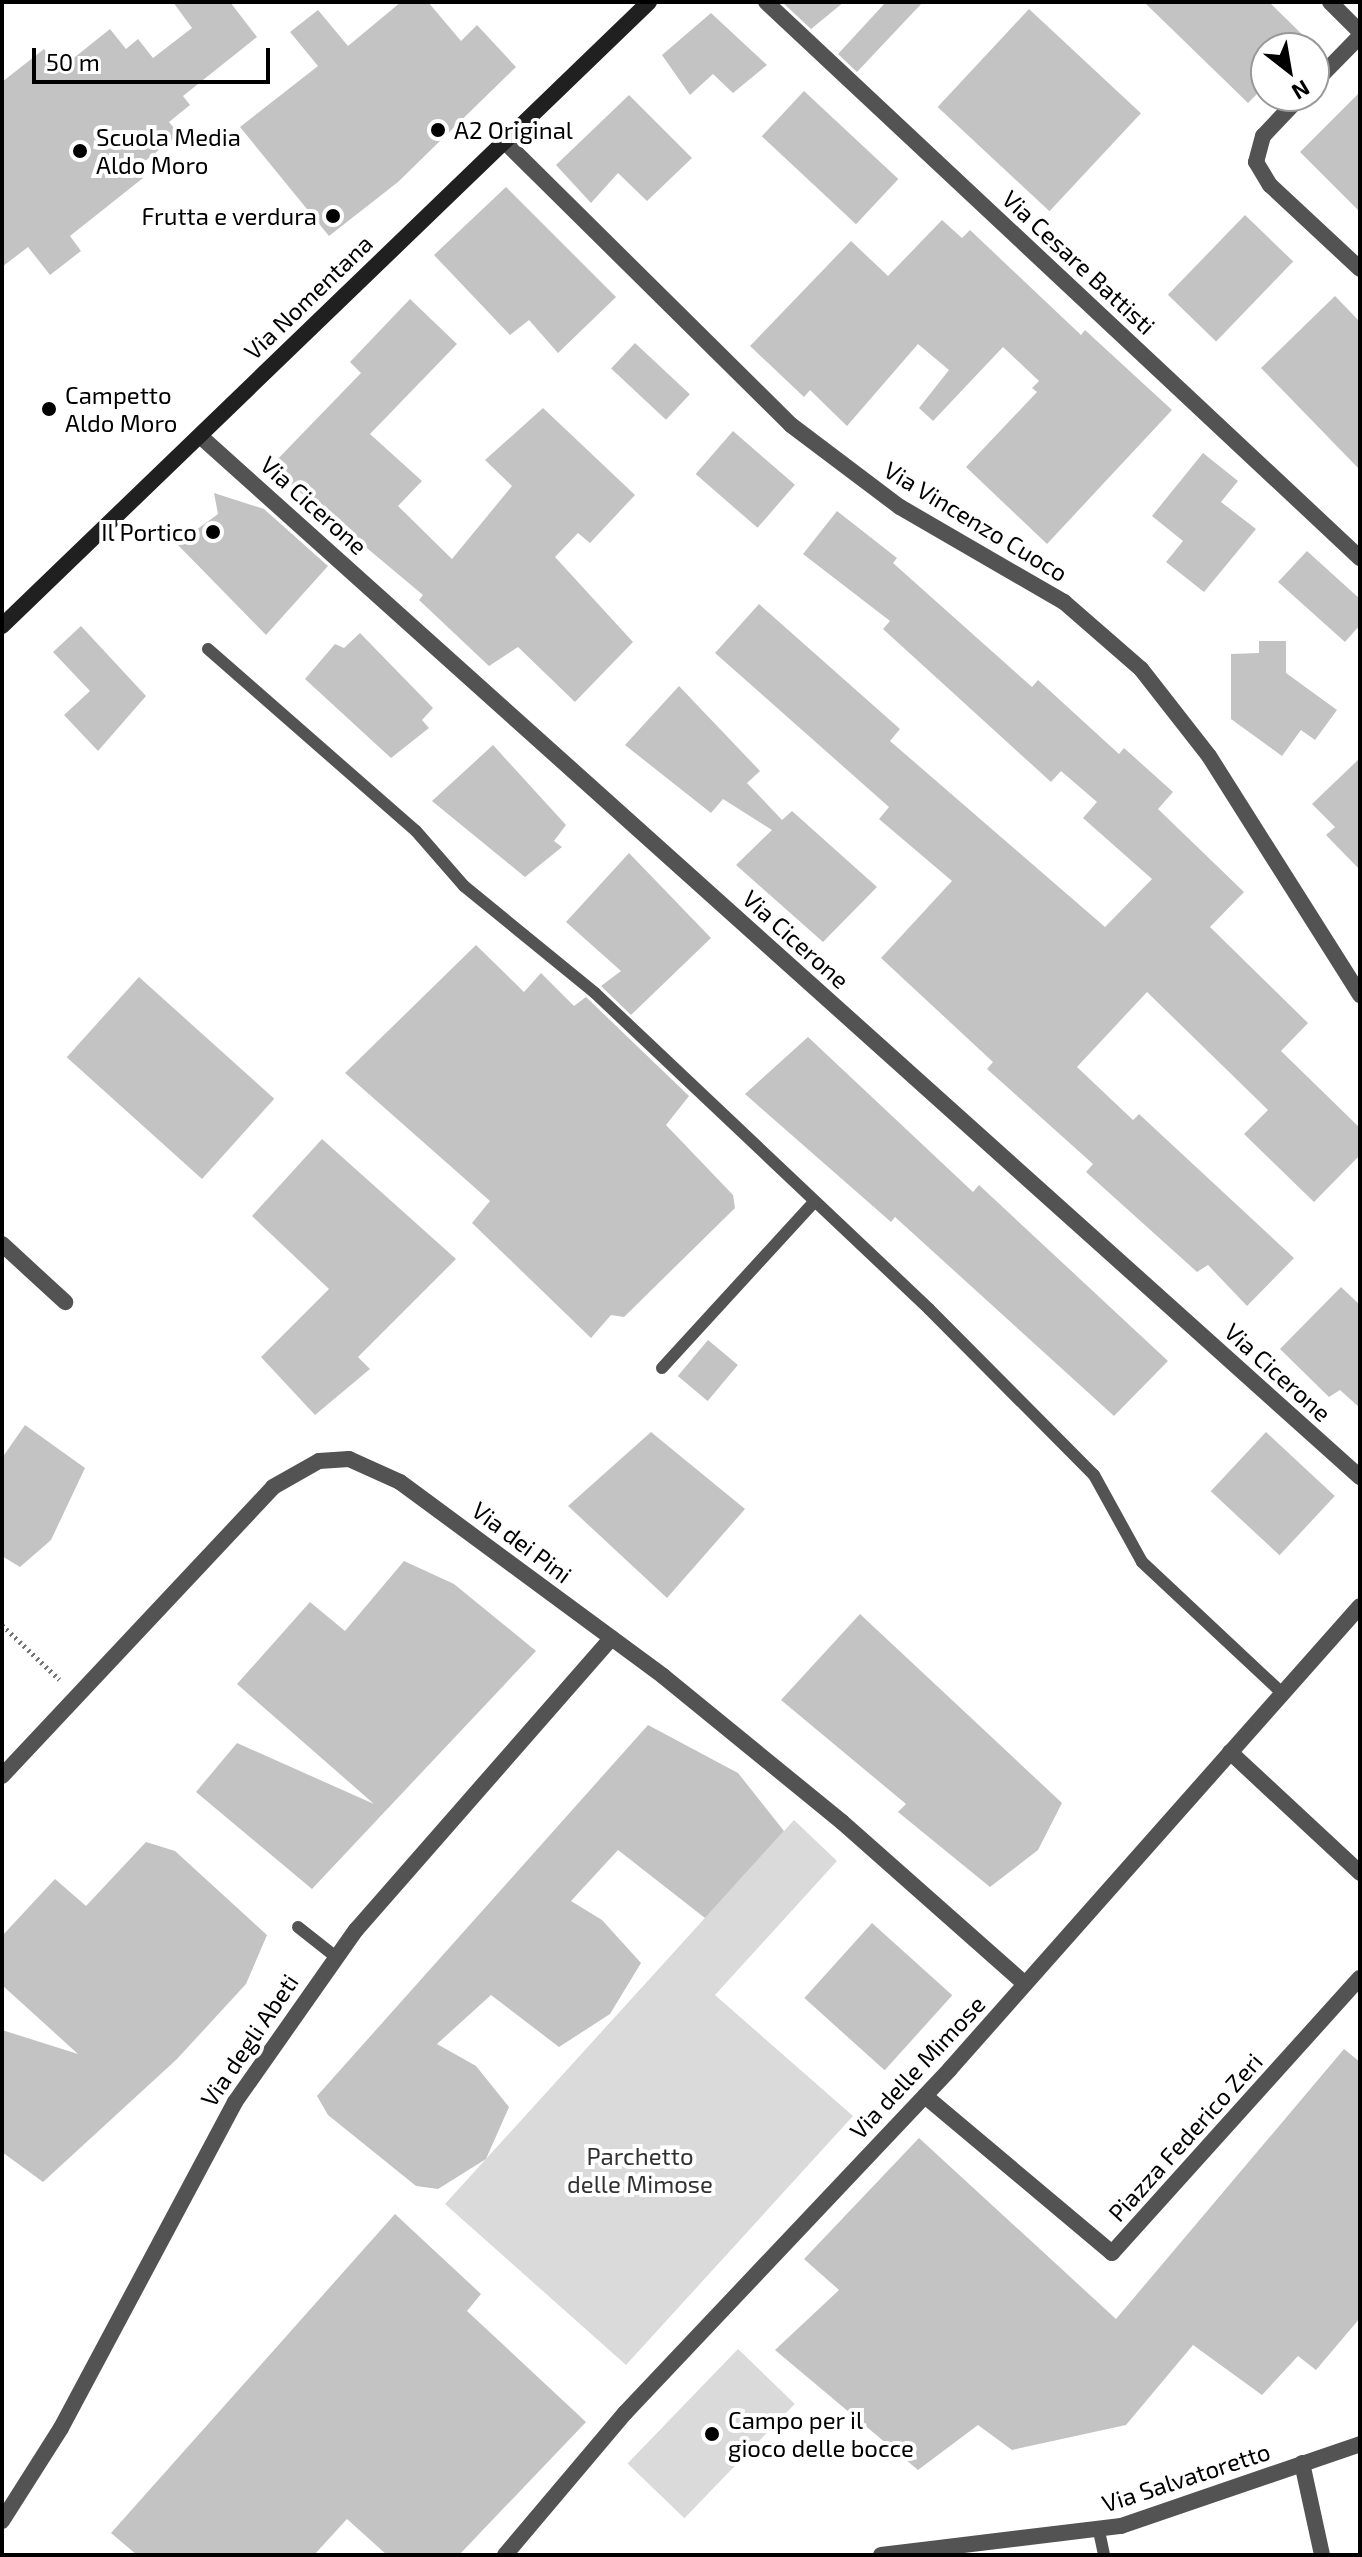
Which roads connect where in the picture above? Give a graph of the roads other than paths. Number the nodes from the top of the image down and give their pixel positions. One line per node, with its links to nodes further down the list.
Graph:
1 (649, 2): 7 (street, Via Nomentana)
2 (766, 2): 10 (street, Via Cesare Battisti)
3 (1330, 2): 4 (street)
4 (1360, 34): 5 (street)
5 (1330, 66)
6 (1286, 112): 8 (street)
7 (503, 140): 9 (street, Via Nomentana); 13 (street, Via Vincenzo Cuoco)
8 (1360, 269)
9 (200, 436): 11 (street, Via Nomentana); 18 (street, Via Cicerone)
10 (1360, 558)
11 (2, 626)
12 (208, 649): 14 (lane)
13 (1360, 995)
14 (815, 1201): 17 (lane); 21 (lane)
15 (2, 1244): 16 (street)
16 (65, 1302)
17 (662, 1368)
18 (1360, 1477)
19 (1360, 1606): 21 (street, Via delle Mimose)
20 (612, 1638): 23 (street, Via dei Pini); 26 (street, Via degli Abeti); 28 (street, Via dei Pini)
21 (1282, 1693): 22 (street, Via delle Mimose)
22 (1230, 1752): 24 (street); 28 (street, Via delle Mimose)
23 (2, 1776)
24 (1360, 1873)
25 (298, 1927): 26 (lane)
26 (336, 1957): 32 (street, Via degli Abeti)
27 (1360, 1978): 29 (street, Piazza Federico Zeri)
28 (1025, 1984): 29 (street, Via delle Mimose)
29 (925, 2096): 34 (street, Via delle Mimose)
30 (1360, 2444): 31 (street, Via Salvatoretto)
31 (1302, 2463): 33 (street, Via Salvatoretto); 37 (street)
32 (2, 2521)
33 (1099, 2531): 35 (street, Via Salvatoretto); 36 (lane)
34 (505, 2555)
35 (881, 2555)
36 (1104, 2555)
37 (1322, 2555)

